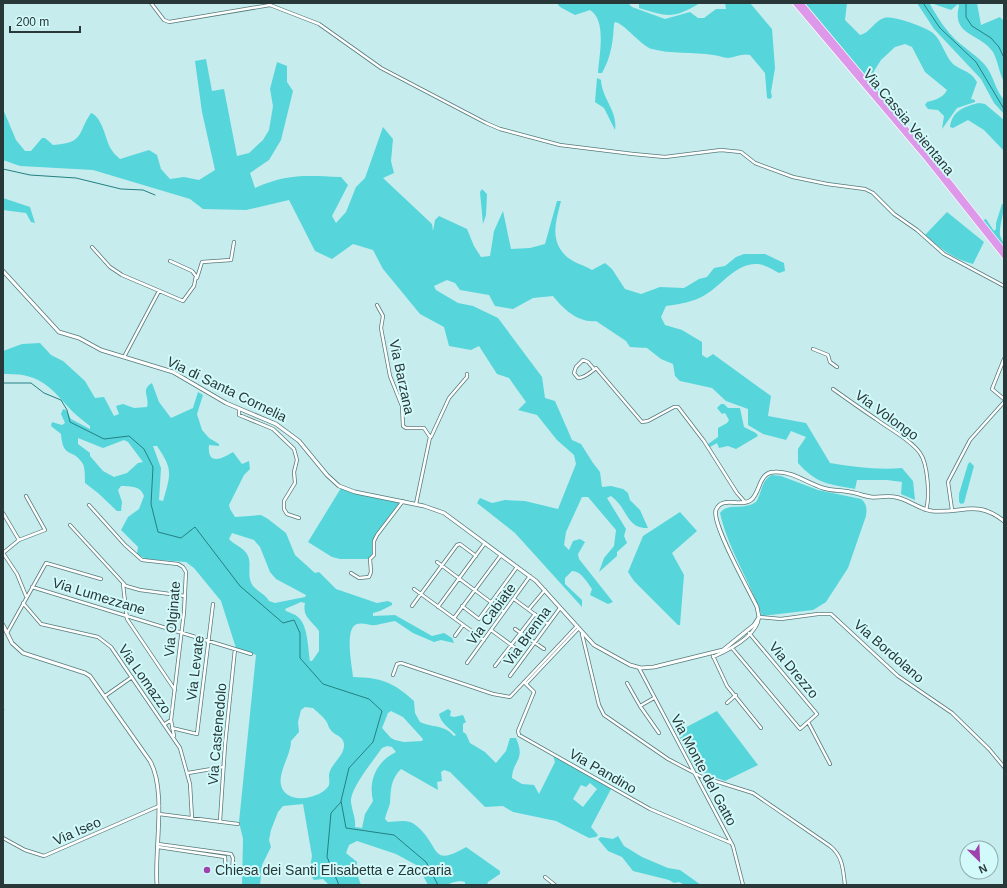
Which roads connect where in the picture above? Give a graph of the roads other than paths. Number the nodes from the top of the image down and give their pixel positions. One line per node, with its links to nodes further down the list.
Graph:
1 (151, 3): 12 (street)
2 (795, 3): 4 (highway, Via Cassia Veientana)
3 (801, 3): 4 (highway, Via Cassia Veientana)
4 (804, 10): 7 (highway, Via Cassia Veientana); 8 (highway, Via Cassia Veientana)
5 (234, 242): 11 (street)
6 (92, 247): 13 (street)
7 (1004, 251)
8 (1004, 256)
9 (170, 261): 11 (street)
10 (3, 272): 16 (street, Via di Santa Cornelia)
11 (196, 281): 13 (street)
12 (1004, 286)
13 (159, 291): 16 (street)
14 (377, 305): 24 (street, Via Barzana)
15 (813, 349): 18 (street)
16 (124, 357): 23 (street, Via di Santa Cornelia)
17 (1004, 359): 22 (street)
18 (837, 367)
19 (594, 369): 19 (street); 27 (street)
20 (467, 374): 24 (street)
21 (833, 388): 30 (street, Via Volongo)
22 (1004, 401): 31 (street)
23 (239, 409): 26 (street, Via di Santa Cornelia); 33 (street)
24 (430, 437): 28 (street)
25 (26, 496): 36 (street)
26 (403, 501): 28 (street, Via di Santa Cornelia); 44 (street)
27 (746, 503): 30 (street); 68 (street)
28 (416, 504): 37 (street, Via di Santa Cornelia)
29 (89, 505): 55 (street, Via Olginate)
30 (926, 510): 31 (street)
31 (952, 510): 34 (street)
32 (3, 513): 36 (street)
33 (299, 518)
34 (1004, 521)
35 (70, 525): 48 (street)
36 (19, 540): 38 (street)
37 (485, 544): 39 (street, Via di Santa Cornelia); 40 (street)
38 (3, 553): 54 (street)
39 (501, 555): 43 (street, Via di Santa Cornelia); 51 (street)
40 (476, 556): 42 (street); 46 (street)
41 (437, 562): 42 (street)
42 (442, 566): 46 (street); 53 (street)
43 (518, 567): 45 (street, Via di Santa Cornelia); 57 (street)
44 (351, 573)
45 (530, 576): 52 (street, Via di Santa Cornelia); 56 (street, Via Cabiate)
46 (459, 578): 51 (street); 62 (street)
47 (101, 579): 49 (street)
48 (122, 583): 55 (street); 67 (street)
49 (32, 586): 54 (street); 67 (street, Via Lumezzane)
50 (414, 589): 53 (street)
51 (474, 590): 57 (street); 61 (street)
52 (545, 590): 63 (street, Via di Santa Cornelia); 64 (street)
53 (421, 594): 60 (street); 62 (street)
54 (26, 596): 58 (street)
55 (185, 596): 76 (street, Via Olginate)
56 (514, 599): 64 (street); 65 (street, Via Cabiate)
57 (490, 602): 61 (street); 65 (street)
58 (23, 603): 78 (street); 97 (street, Via Lomazzo)
59 (213, 604): 83 (street, Via Levate)
60 (412, 606)
61 (462, 606): 69 (street)
62 (438, 607): 69 (street)
63 (560, 608): 70 (street, Via Brenna); 73 (street, Via di Santa Cornelia)
64 (529, 609): 66 (street)
65 (504, 612): 75 (street, Via Cabiate)
66 (535, 614): 70 (street); 77 (street)
67 (126, 615): 76 (street, Via Lumezzane); 100 (street)
68 (759, 617): 80 (street, Via di Santa Cornelia); 91 (street, Via di Santa Cornelia); 114 (street, Via Bordolano)
69 (454, 618): 72 (street)
70 (548, 624): 84 (street, Via Brenna)
71 (3, 625): 78 (street)
72 (464, 625): 81 (street); 82 (street)
73 (577, 628): 79 (street, Via di Santa Cornelia); 98 (street)
74 (515, 629): 77 (street)
75 (491, 630): 82 (street, Via Cabiate); 85 (street)
76 (181, 632): 83 (street, Via Lumezzane); 100 (street, Via Olginate)
77 (521, 633): 84 (street); 85 (street)
78 (7, 634): 101 (street)
79 (582, 634): 94 (street, Via di Santa Cornelia); 116 (street)
80 (750, 634): 86 (street, Via di Santa Cornelia); 107 (street, Via Drezzo)
81 (455, 636)
82 (484, 640): 92 (street, Via Cabiate)
83 (209, 641): 87 (street, Via Lumezzane); 109 (street, Via Levate)
84 (534, 643): 88 (street); 96 (street, Via Brenna)
85 (511, 645): 89 (street); 93 (street)
86 (732, 648): 91 (street, Via di Santa Cornelia); 107 (street, Via Drezzo)
87 (235, 649): 90 (street, Via Lumezzane); 115 (street, Via Castenedolo)
88 (544, 649)
89 (518, 650)
90 (251, 654)
91 (713, 655): 94 (street, Via di Santa Cornelia); 102 (street)
92 (467, 663)
93 (495, 666)
94 (638, 667): 103 (street, Via Monte del Gatto)
95 (393, 675): 98 (street)
96 (510, 676)
97 (132, 677): 101 (street); 108 (street, Via Lomazzo)
98 (525, 683): 124 (street, Via Pandino)
99 (627, 683): 105 (street)
100 (175, 691): 106 (street, Via Olginate)
101 (105, 696): 118 (street)
102 (736, 696): 104 (street); 110 (street)
103 (654, 698): 105 (street); 116 (street, Via Monte del Gatto)
104 (727, 703)
105 (640, 706): 111 (street)
106 (171, 720): 108 (street); 109 (street, Via Olginate)
107 (808, 722): 113 (street)
108 (165, 724): 112 (street, Via Lomazzo)
109 (172, 728): 112 (street, Via Olginate)
110 (761, 728)
111 (659, 733)
112 (176, 740): 117 (street, Via Lomazzo)
113 (830, 764)
114 (1004, 767)
115 (223, 768): 117 (street); 121 (street, Via Castenedolo)
116 (694, 773): 124 (street, Via Monte del Gatto); 130 (street)
117 (188, 774): 120 (street, Via Lomazzo)
118 (158, 806): 119 (street); 123 (street, Via Iseo)
119 (159, 814): 120 (street); 125 (street)
120 (192, 818): 121 (street)
121 (220, 821): 122 (street)
122 (238, 824)
123 (3, 838)
124 (731, 843): 129 (street, Via Monte del Gatto)
125 (158, 845): 125 (street); 127 (street)
126 (545, 877): 128 (street)
127 (157, 885)
128 (555, 885)
129 (743, 885)
130 (846, 885)

